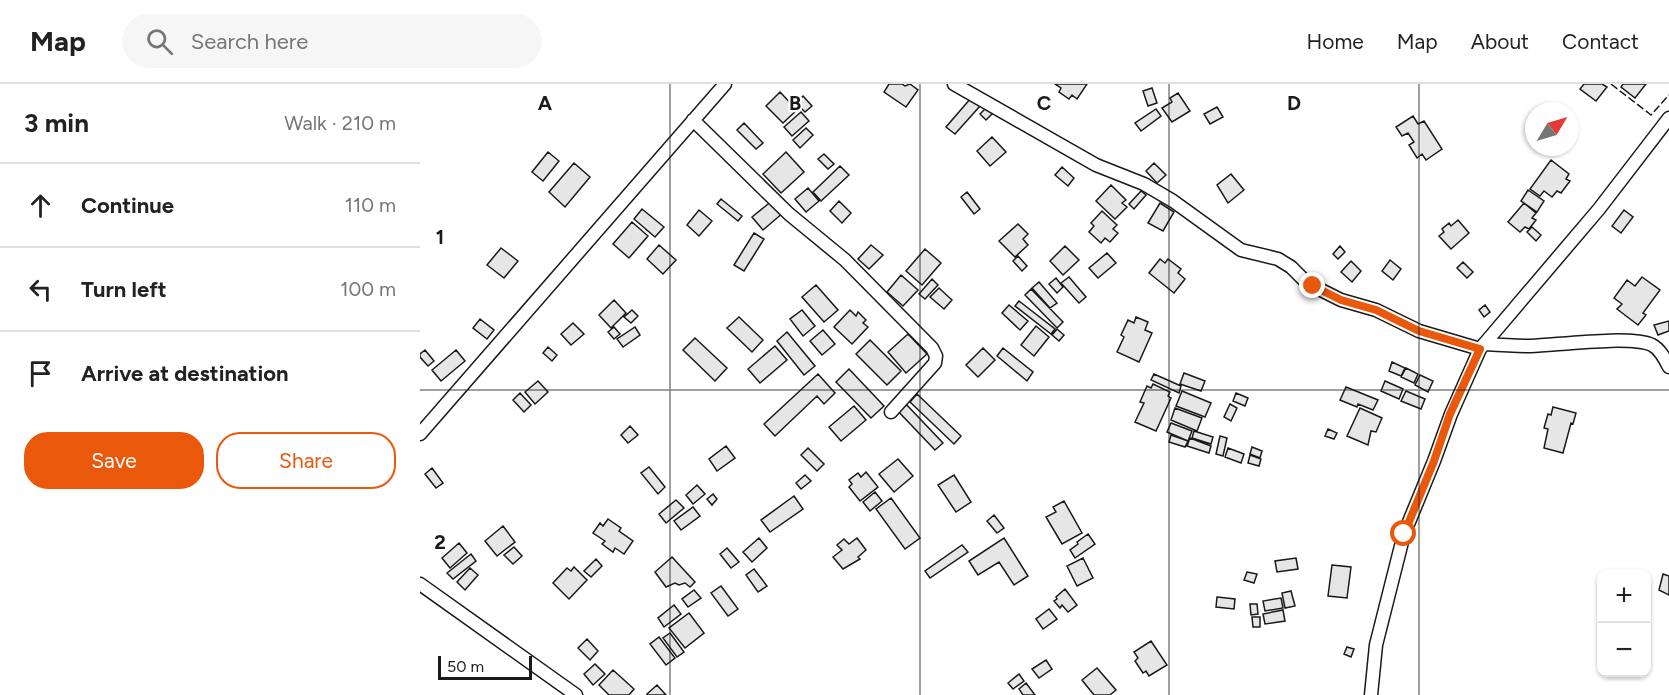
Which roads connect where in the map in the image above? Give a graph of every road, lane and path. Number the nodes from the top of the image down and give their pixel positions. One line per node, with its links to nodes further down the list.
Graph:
1 (725, 84): 4 (street)
2 (954, 84): 5 (street)
3 (1669, 118): 5 (street)
4 (693, 120): 7 (street); 8 (street)
5 (1482, 347): 6 (street); 11 (street)
6 (1669, 367)
7 (891, 412)
8 (420, 434)
9 (420, 584): 10 (street)
10 (576, 695)
11 (1371, 695)

